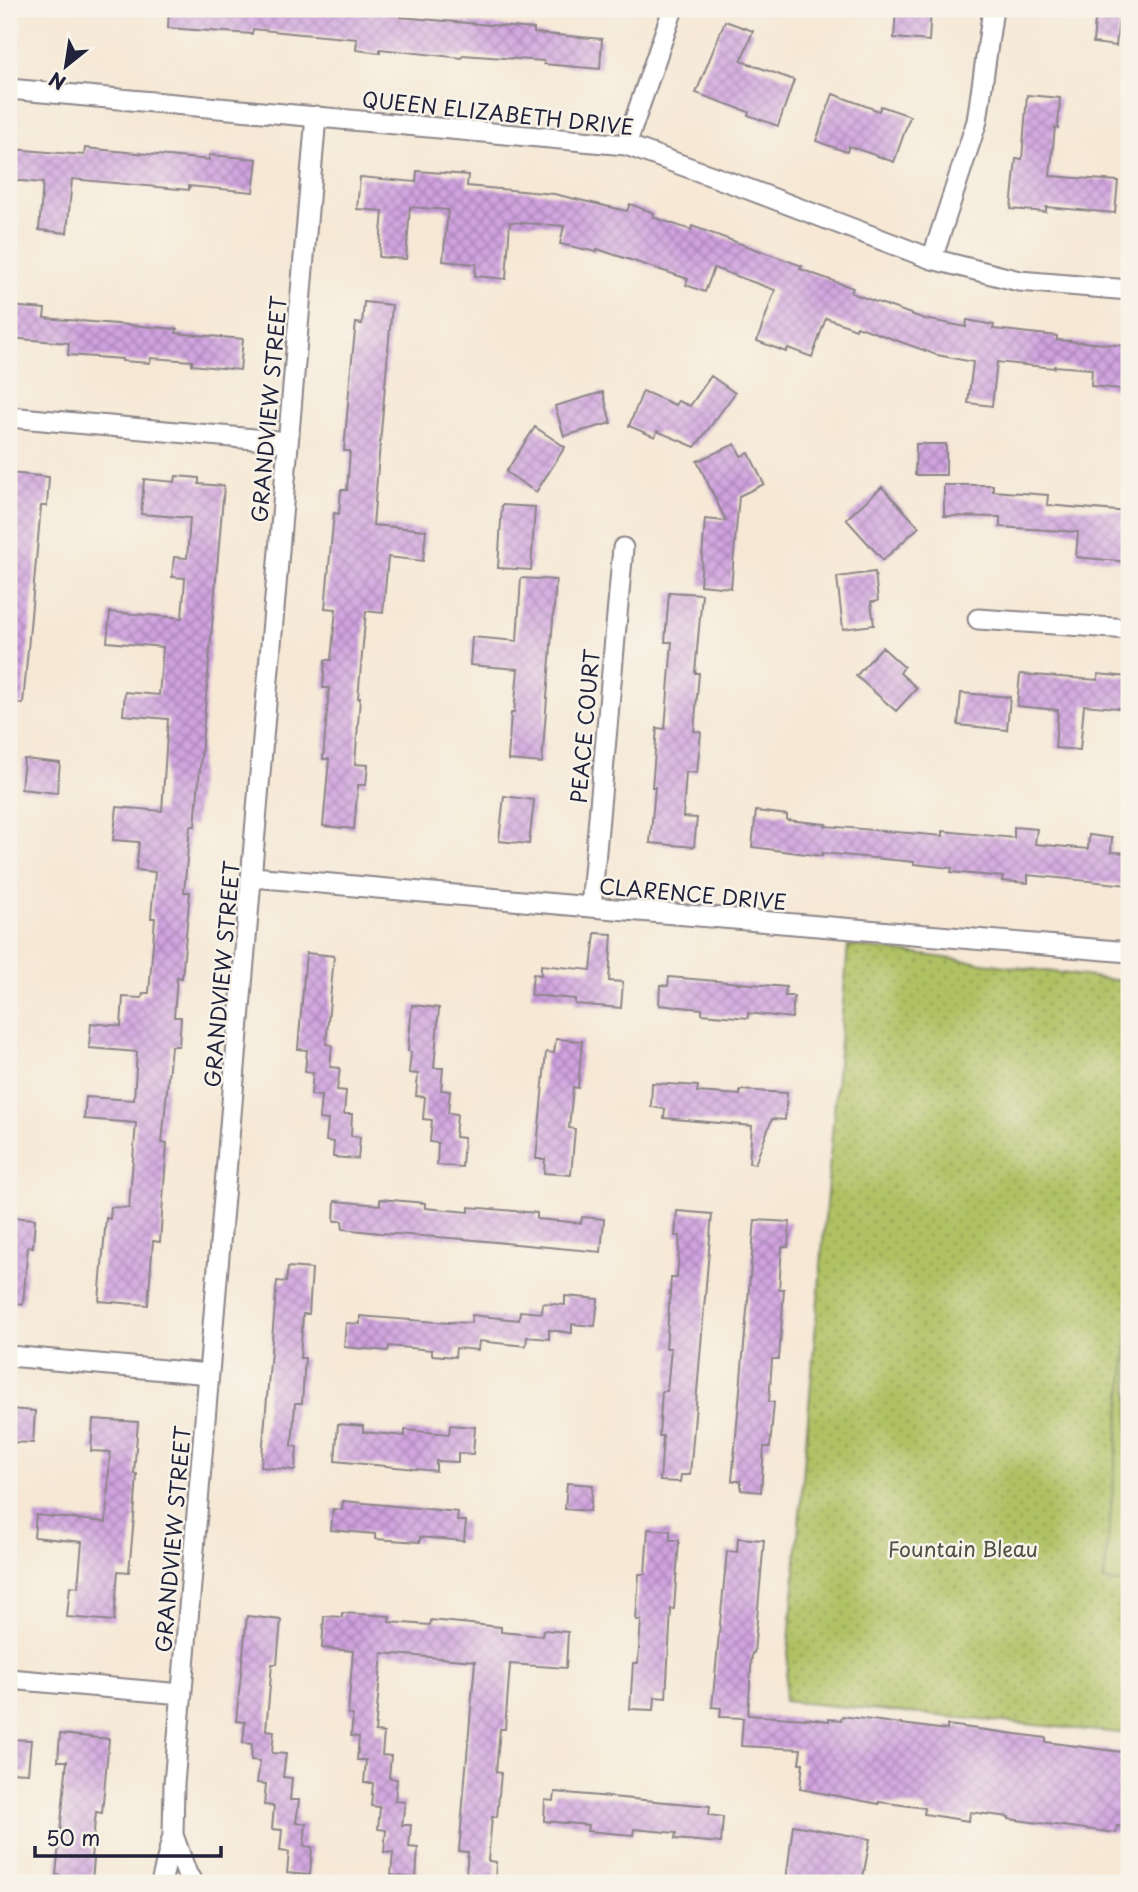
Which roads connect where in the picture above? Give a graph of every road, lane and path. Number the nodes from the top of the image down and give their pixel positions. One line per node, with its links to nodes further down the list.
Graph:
1 (673, 9): 5 (street)
2 (993, 9): 6 (street)
3 (9, 89): 4 (street, QUEEN ELIZABETH DRIVE)
4 (316, 116): 5 (street, QUEEN ELIZABETH DRIVE); 9 (street, GRANDVIEW STREET)
5 (626, 145): 6 (street, QUEEN ELIZABETH DRIVE)
6 (932, 259): 7 (street, QUEEN ELIZABETH DRIVE)
7 (1129, 290)
8 (9, 417): 9 (street)
9 (288, 442): 13 (street, GRANDVIEW STREET)
10 (623, 548): 14 (street, PEACE COURT)
11 (978, 619): 12 (street)
12 (1129, 629)
13 (253, 877): 14 (street, CLARENCE DRIVE); 17 (street, GRANDVIEW STREET)
14 (591, 907): 15 (street, CLARENCE DRIVE)
15 (1129, 952)
16 (9, 1356): 17 (street)
17 (209, 1374): 19 (street, GRANDVIEW STREET)
18 (9, 1679): 19 (street)
19 (182, 1694): 20 (street, GRANDVIEW STREET)
20 (173, 1835): 21 (street, GRANDVIEW STREET); 22 (street, GRANDVIEW STREET)
21 (161, 1883)
22 (193, 1883)

